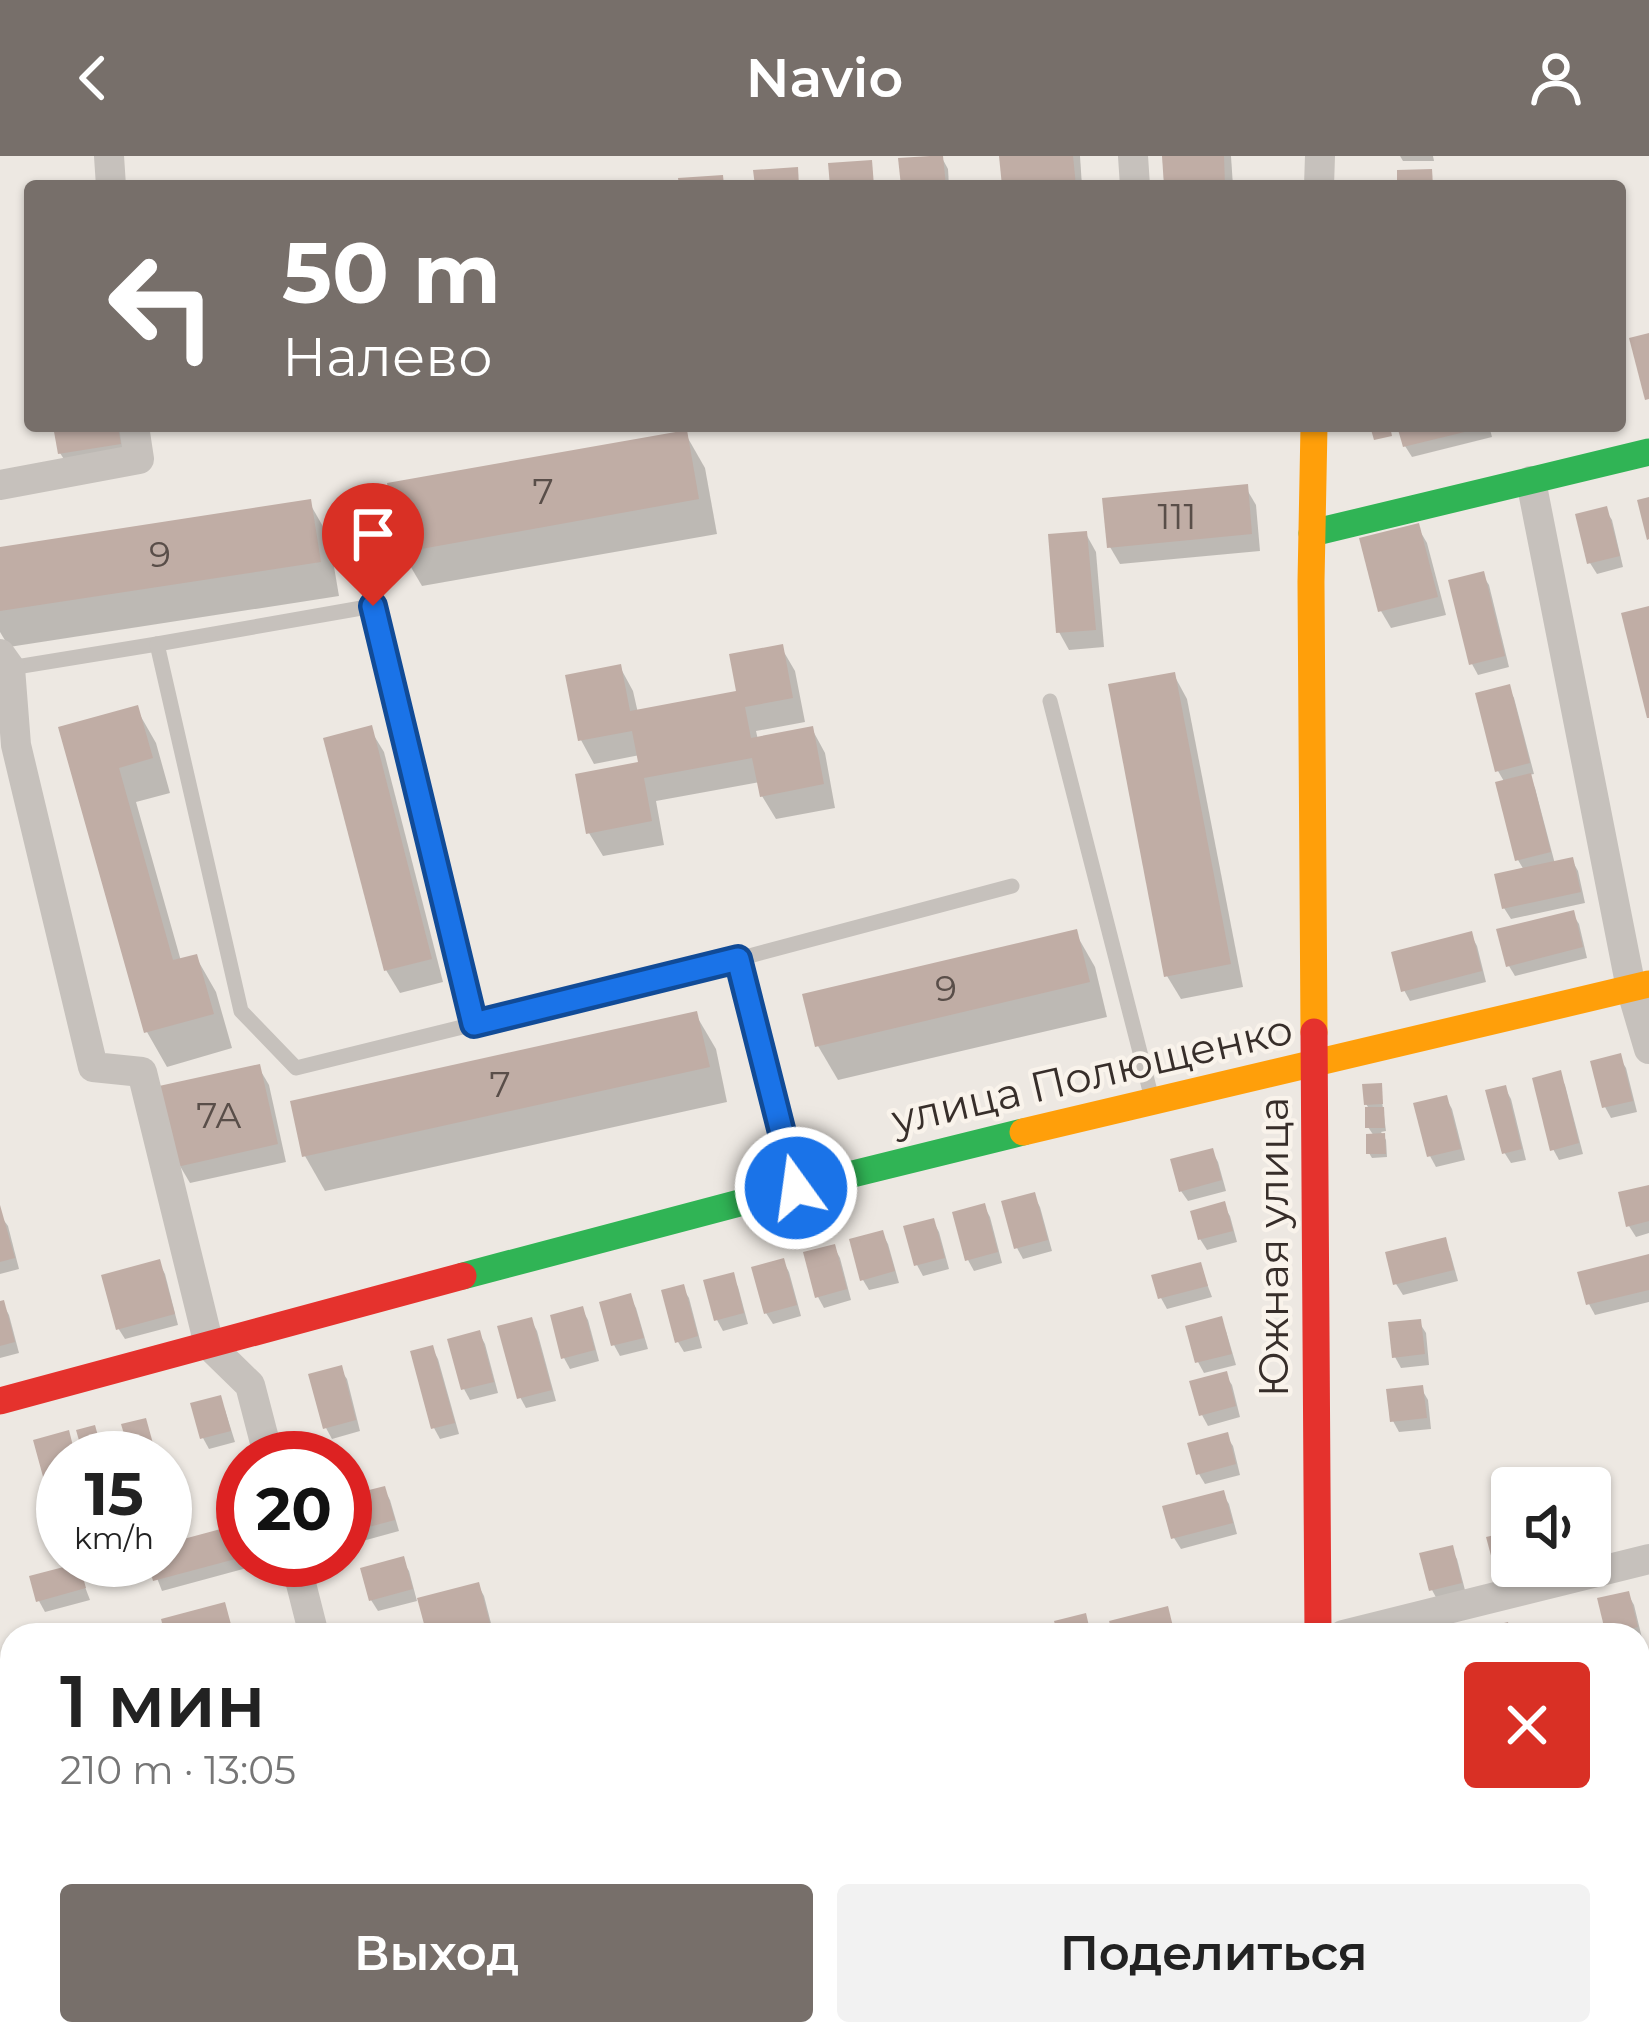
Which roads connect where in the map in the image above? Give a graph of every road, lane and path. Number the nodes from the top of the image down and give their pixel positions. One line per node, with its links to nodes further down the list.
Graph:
1 (135, 432): 5 (street)
2 (1314, 432): 6 (street, Южная улица)
3 (1649, 452): 4 (street)
4 (1531, 481): 6 (street); 12 (street)
5 (0, 485)
6 (1312, 533): 15 (street, Южная улица)
7 (157, 644): 8 (lane); 13 (lane); 13 (lane)
8 (5, 661): 18 (street)
9 (1050, 701): 16 (lane)
10 (1012, 886): 11 (lane)
11 (738, 959): 13 (lane); 17 (lane)
12 (1640, 986): 14 (street); 15 (street, улица Полющенко)
13 (474, 1024)
14 (1649, 1049)
15 (1314, 1065): 16 (street, улица Полющенко); 24 (street, Южная улица)
16 (1152, 1101): 17 (street, улица Полющенко)
17 (796, 1188): 18 (street, улица Полющенко)
18 (209, 1345): 19 (street, улица Полющенко); 20 (street)
19 (0, 1401)
20 (262, 1431)
21 (1649, 1559): 25 (street)
22 (302, 1587): 23 (street)
23 (311, 1623)
24 (1318, 1623)
25 (1391, 1623)

